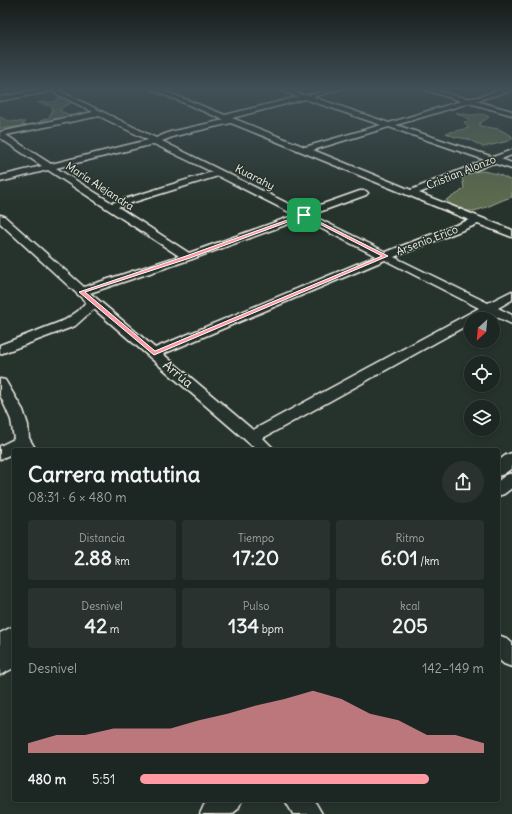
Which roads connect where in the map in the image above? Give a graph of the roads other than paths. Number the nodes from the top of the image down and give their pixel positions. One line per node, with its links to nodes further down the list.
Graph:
1 (41, 126): 7 (street)
2 (127, 126): 8 (street, Kuarahy)
3 (204, 126): 8 (street)
4 (247, 126): 9 (street)
5 (382, 126): 9 (street)
6 (394, 126): 11 (street)
7 (0, 135): 13 (street, María Alejandra)
8 (155, 140): 13 (street); 14 (street, Kuarahy)
9 (305, 150): 17 (street)
10 (512, 152): 11 (street, Cristian Alonzo)
11 (493, 159): 12 (street); 17 (street, Cristian Alonzo)
12 (512, 166)
13 (48, 167): 15 (street); 18 (street, María Alejandra)
14 (219, 173): 18 (street); 19 (street, Kuarahy)
15 (0, 179)
16 (363, 192): 19 (street)
17 (411, 192): 21 (street)
18 (109, 206): 24 (street, María Alejandra)
19 (304, 215): 23 (street, Kuarahy); 24 (street)
20 (0, 218): 25 (street, Arrúa)
21 (479, 220): 22 (street); 23 (street, Arsenio Erico)
22 (512, 234)
23 (386, 256): 28 (street, Kuarahy); 31 (street, Arsenio Erico)
24 (188, 257): 25 (street)
25 (82, 292): 27 (street, Arrúa)
26 (512, 296): 28 (street)
27 (93, 302): 30 (street); 31 (street, Arrúa)
28 (489, 309): 29 (street, Kuarahy); 33 (street)
29 (512, 320)
30 (0, 350)
31 (154, 353): 33 (street, Arrúa)
32 (0, 383): 34 (street)
33 (252, 437): 35 (street, Arrúa)
34 (24, 446)
35 (265, 448)
36 (12, 450): 37 (street)
37 (0, 453)
38 (512, 459): 39 (street)
39 (500, 468)
40 (512, 479): 41 (street)
41 (500, 488)
42 (12, 637): 43 (street)
43 (0, 644)
44 (500, 647): 46 (street)
45 (12, 657): 47 (street)
46 (512, 657)
47 (0, 665)
48 (227, 802): 50 (street)
49 (300, 802): 51 (street)
50 (213, 814)
51 (309, 814)

